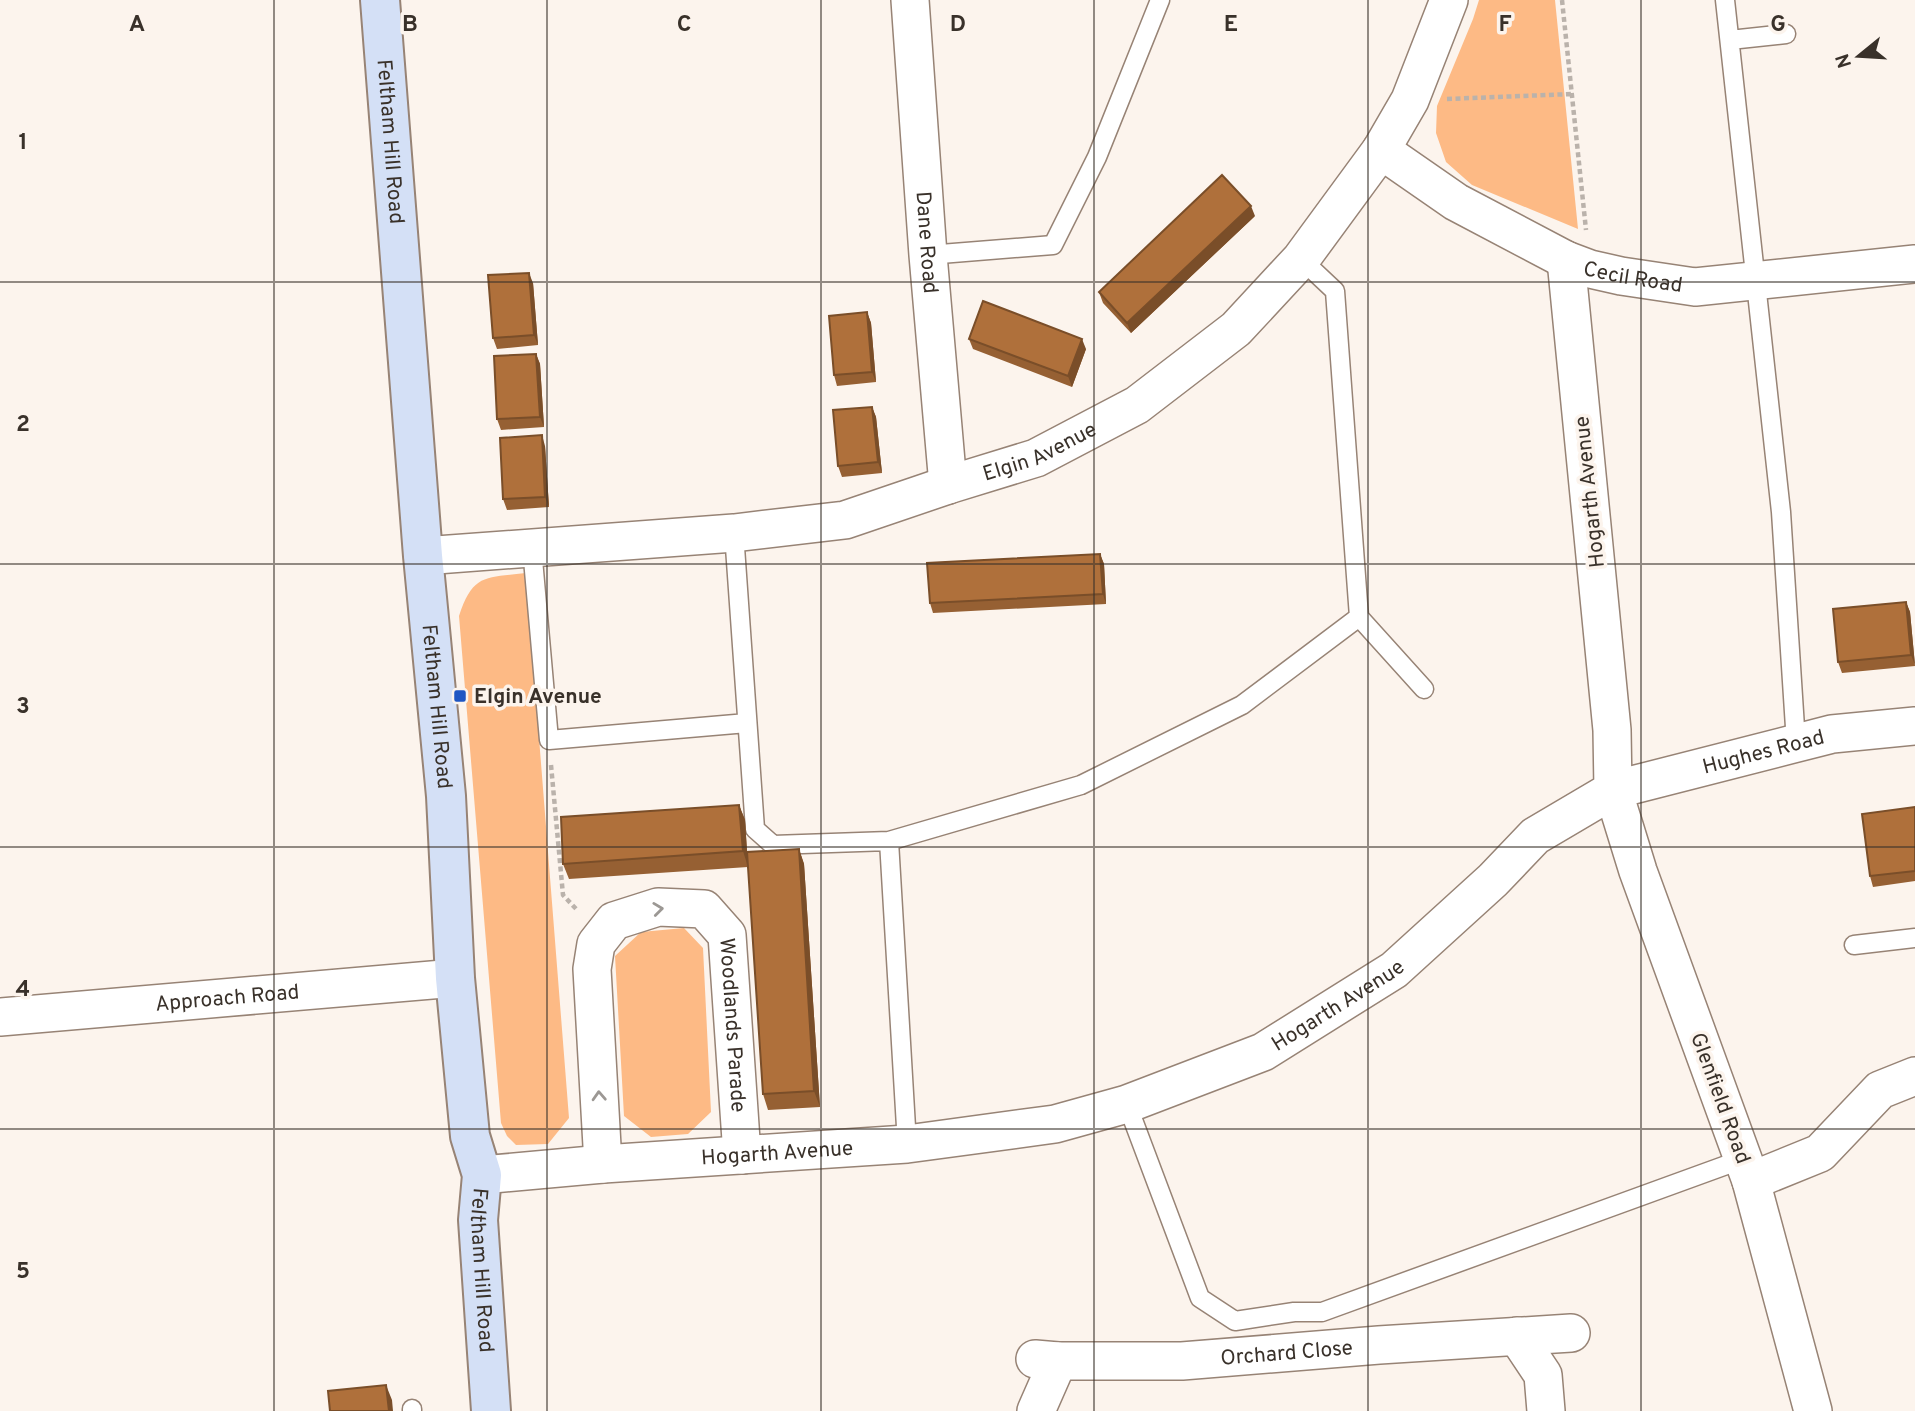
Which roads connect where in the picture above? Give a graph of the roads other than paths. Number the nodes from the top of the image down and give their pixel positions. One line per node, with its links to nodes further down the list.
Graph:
1 (380, 0): 17 (street, Feltham Hill Road)
2 (910, 0): 9 (street, Dane Road)
3 (1160, 0): 9 (lane)
4 (1449, 0): 8 (street, Elgin Avenue)
5 (1725, 0): 7 (lane)
6 (1786, 34): 7 (lane)
7 (1730, 40): 13 (lane)
8 (1381, 150): 10 (street, Elgin Avenue); 11 (street, Cecil Road)
9 (928, 255): 14 (street, Dane Road)
10 (1301, 259): 14 (street, Elgin Avenue); 18 (lane)
11 (1578, 264): 13 (street, Cecil Road); 23 (street, Hogarth Avenue)
12 (1915, 264): 13 (street, Cecil Road)
13 (1757, 281): 22 (lane)
14 (948, 485): 15 (street, Elgin Avenue)
15 (734, 533): 16 (street, Elgin Avenue); 20 (lane)
16 (532, 548): 17 (street, Elgin Avenue); 20 (lane)
17 (423, 556): 27 (street, Feltham Hill Road)
18 (1359, 617): 19 (lane); 24 (lane)
19 (1424, 689)
20 (747, 723): 24 (lane)
21 (1915, 726): 22 (street, Hughes Road)
22 (1796, 743): 23 (street, Hughes Road)
23 (1613, 790): 30 (street, Hogarth Avenue); 34 (street, Glenfield Road)
24 (889, 841): 31 (lane)
25 (1915, 938): 26 (lane)
26 (1854, 945)
27 (455, 978): 28 (street, Approach Road); 35 (street, Feltham Hill Road)
28 (0, 1017)
29 (1915, 1076): 34 (street)
30 (1127, 1104): 31 (street, Hogarth Avenue); 34 (lane)
31 (907, 1144): 32 (street, Hogarth Avenue)
32 (742, 1155): 33 (street, Hogarth Avenue); 33 (street, Woodlands Parade, one-way to 32)
33 (603, 1164): 35 (street, Hogarth Avenue)
34 (1747, 1170): 41 (street, Glenfield Road)
35 (482, 1175): 38 (street, Feltham Hill Road)
36 (1571, 1333): 37 (street, Orchard Close)
37 (1517, 1336): 39 (street, Orchard Close); 40 (street)
38 (491, 1411)
39 (1036, 1411)
40 (1546, 1411)
41 (1813, 1411)

